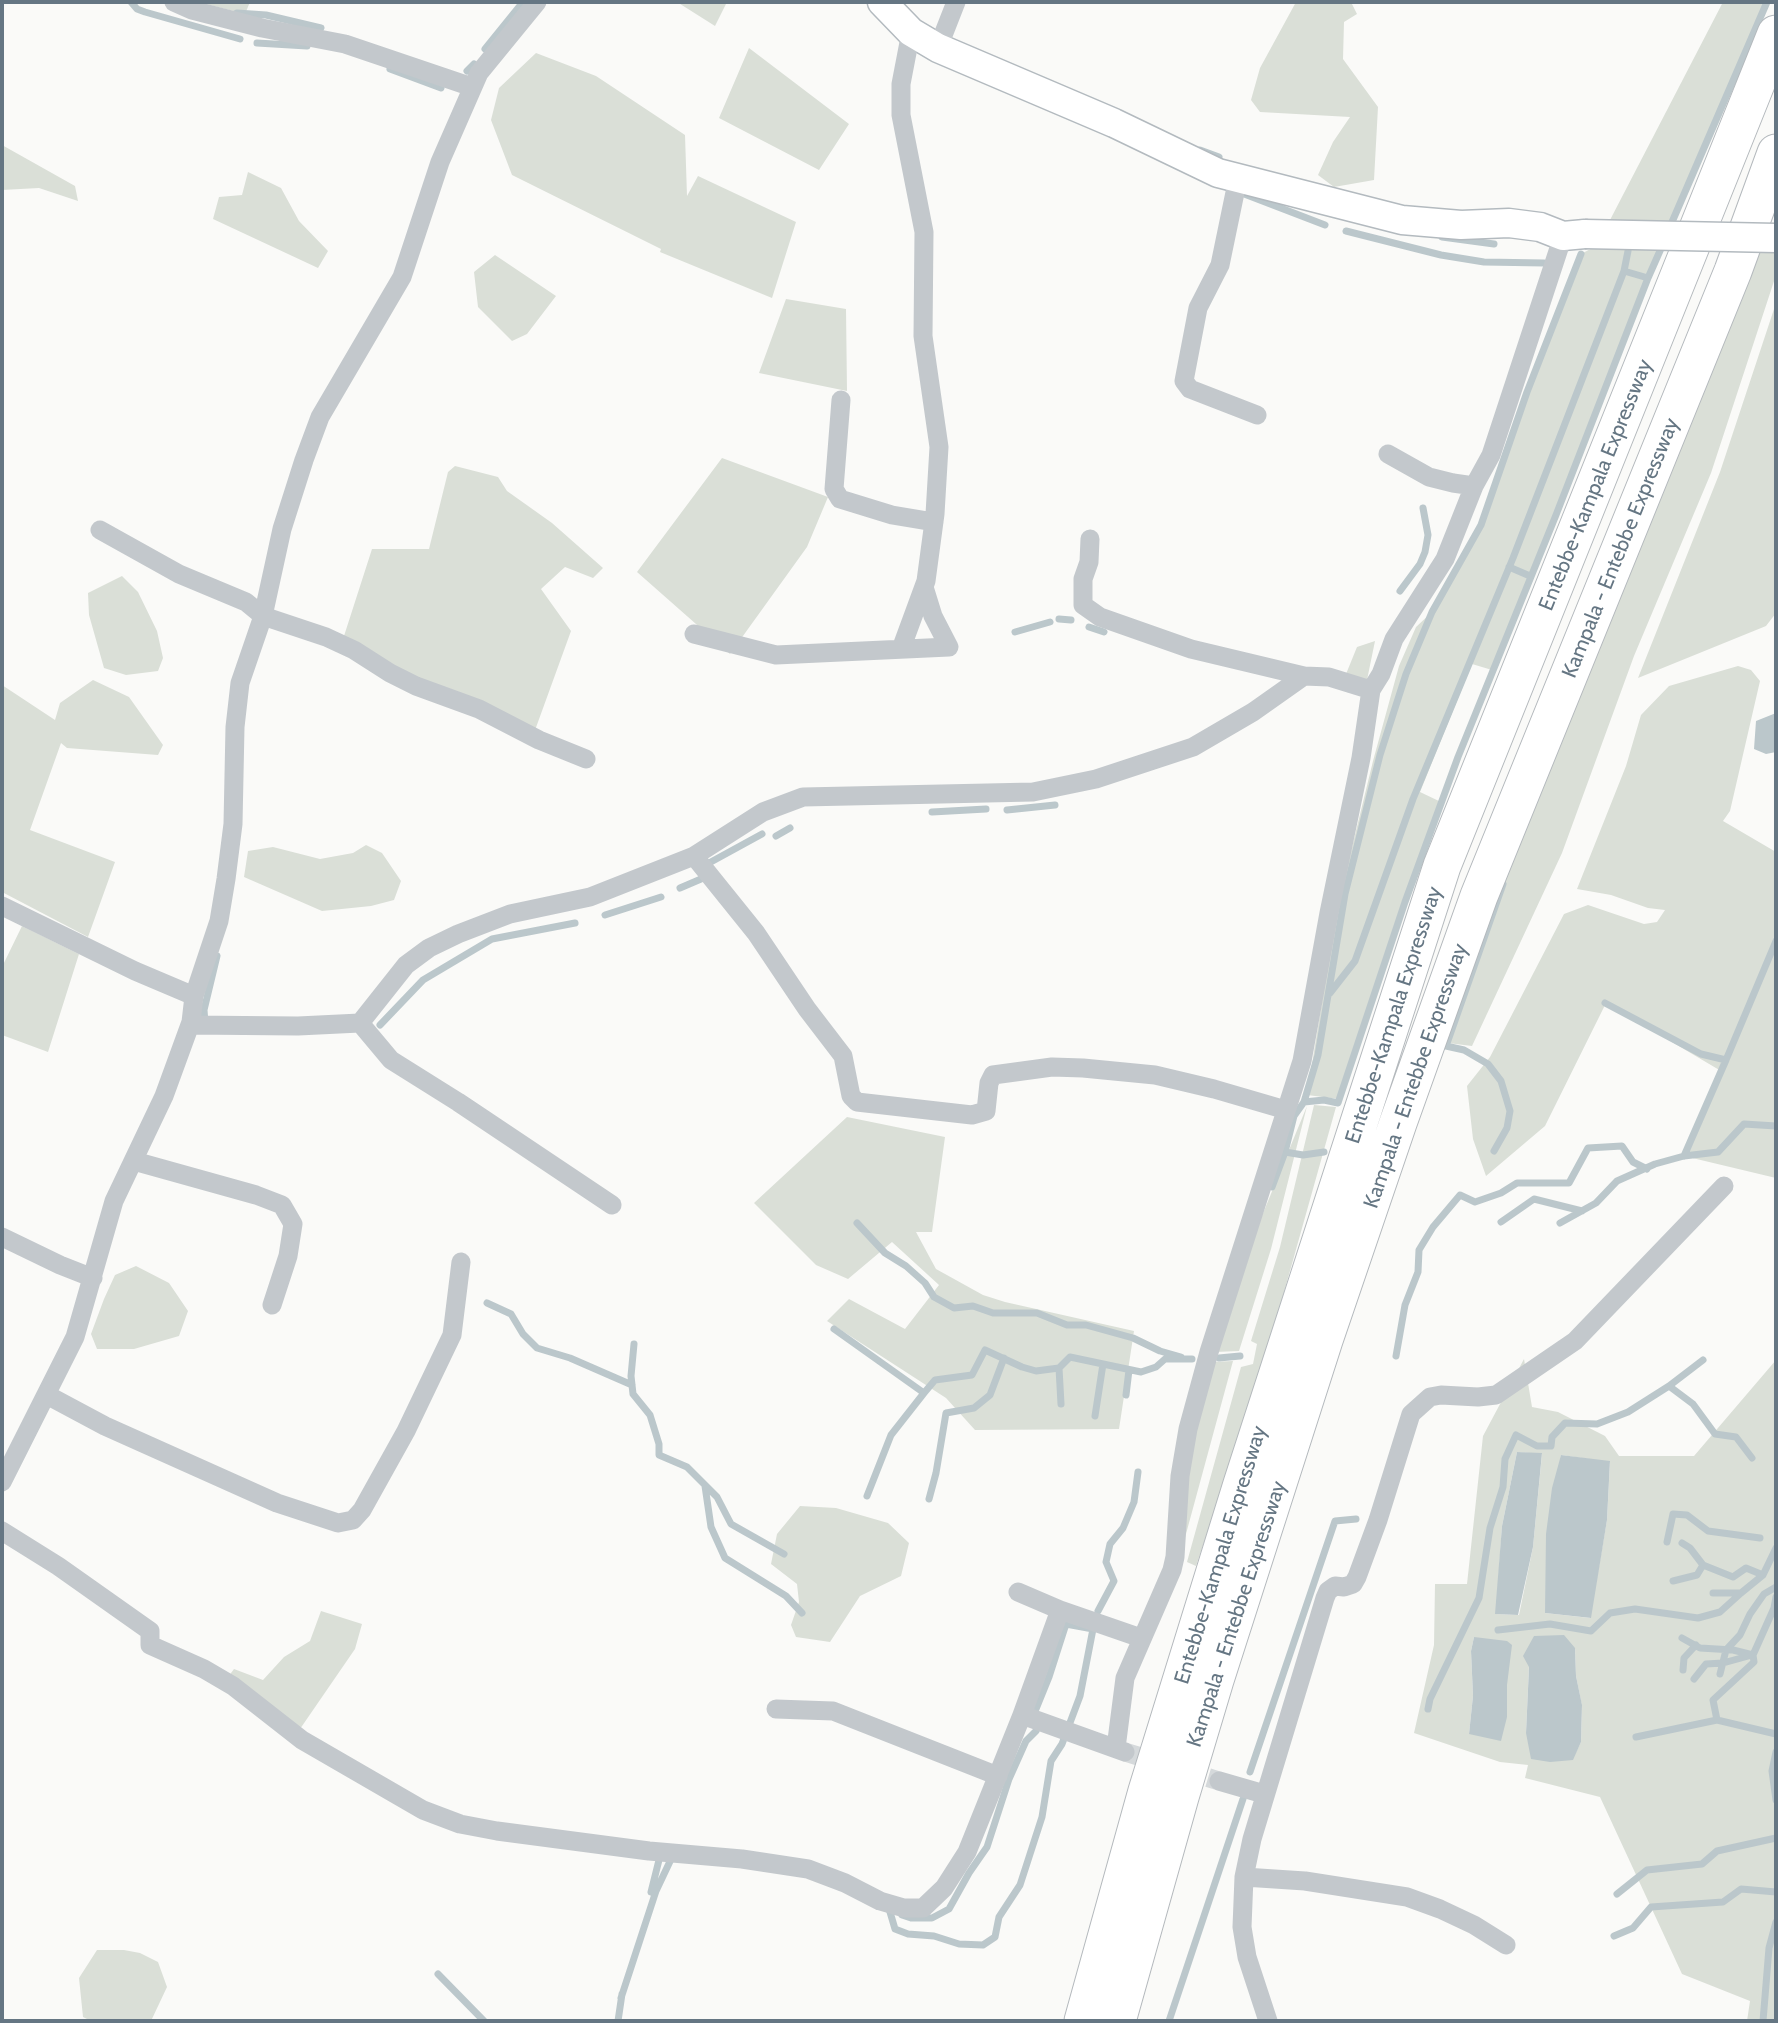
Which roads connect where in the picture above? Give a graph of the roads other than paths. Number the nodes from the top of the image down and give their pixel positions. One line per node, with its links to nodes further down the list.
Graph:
1 (174, 2): 8 (street)
2 (537, 2): 8 (street)
3 (882, 2): 5 (street)
4 (956, 2): 7 (street)
5 (911, 32): 7 (street); 17 (street)
6 (1776, 34): 53 (highway, Entebbe-Kampala Expressway)
7 (938, 48): 10 (street)
8 (472, 87): 21 (street)
9 (1776, 153): 54 (highway, Kampala - Entebbe Expressway)
10 (1238, 178): 11 (street); 14 (street)
11 (1574, 235): 12 (street, bridge); 16 (street)
12 (1776, 238)
13 (841, 400): 17 (street)
14 (1257, 415)
15 (1388, 454): 16 (street)
16 (1474, 486): 25 (street)
17 (934, 522): 20 (street)
18 (100, 530): 21 (street)
19 (1090, 539): 24 (street)
20 (924, 587): 23 (street); 23 (street)
21 (263, 616): 26 (street); 29 (street)
22 (694, 634): 23 (street)
23 (901, 649)
24 (1304, 676): 25 (street); 27 (street)
25 (1371, 690): 32 (street)
26 (586, 759)
27 (694, 856): 30 (street); 32 (street)
28 (2, 906): 29 (street)
29 (194, 996): 31 (street)
30 (360, 1023): 31 (street); 35 (street)
31 (190, 1025): 33 (street)
32 (1286, 1110): 45 (street)
33 (134, 1161): 38 (street); 39 (street)
34 (1724, 1186): 50 (street)
35 (612, 1205)
36 (2, 1237): 38 (street)
37 (461, 1262): 40 (street)
38 (93, 1278): 40 (street)
39 (272, 1305)
40 (47, 1395): 41 (street)
41 (2, 1482)
42 (2, 1531): 48 (street)
43 (1018, 1592): 44 (street)
44 (1060, 1610): 45 (street); 47 (street)
45 (1141, 1638): 47 (street)
46 (776, 1709): 48 (street)
47 (1022, 1716): 48 (street)
48 (998, 1776)
49 (1219, 1781): 50 (street)
50 (1264, 1794): 51 (street)
51 (1244, 1877): 52 (street); 55 (street)
52 (1506, 1945)
53 (1083, 2021)
54 (1117, 2021)
55 (1268, 2021)

